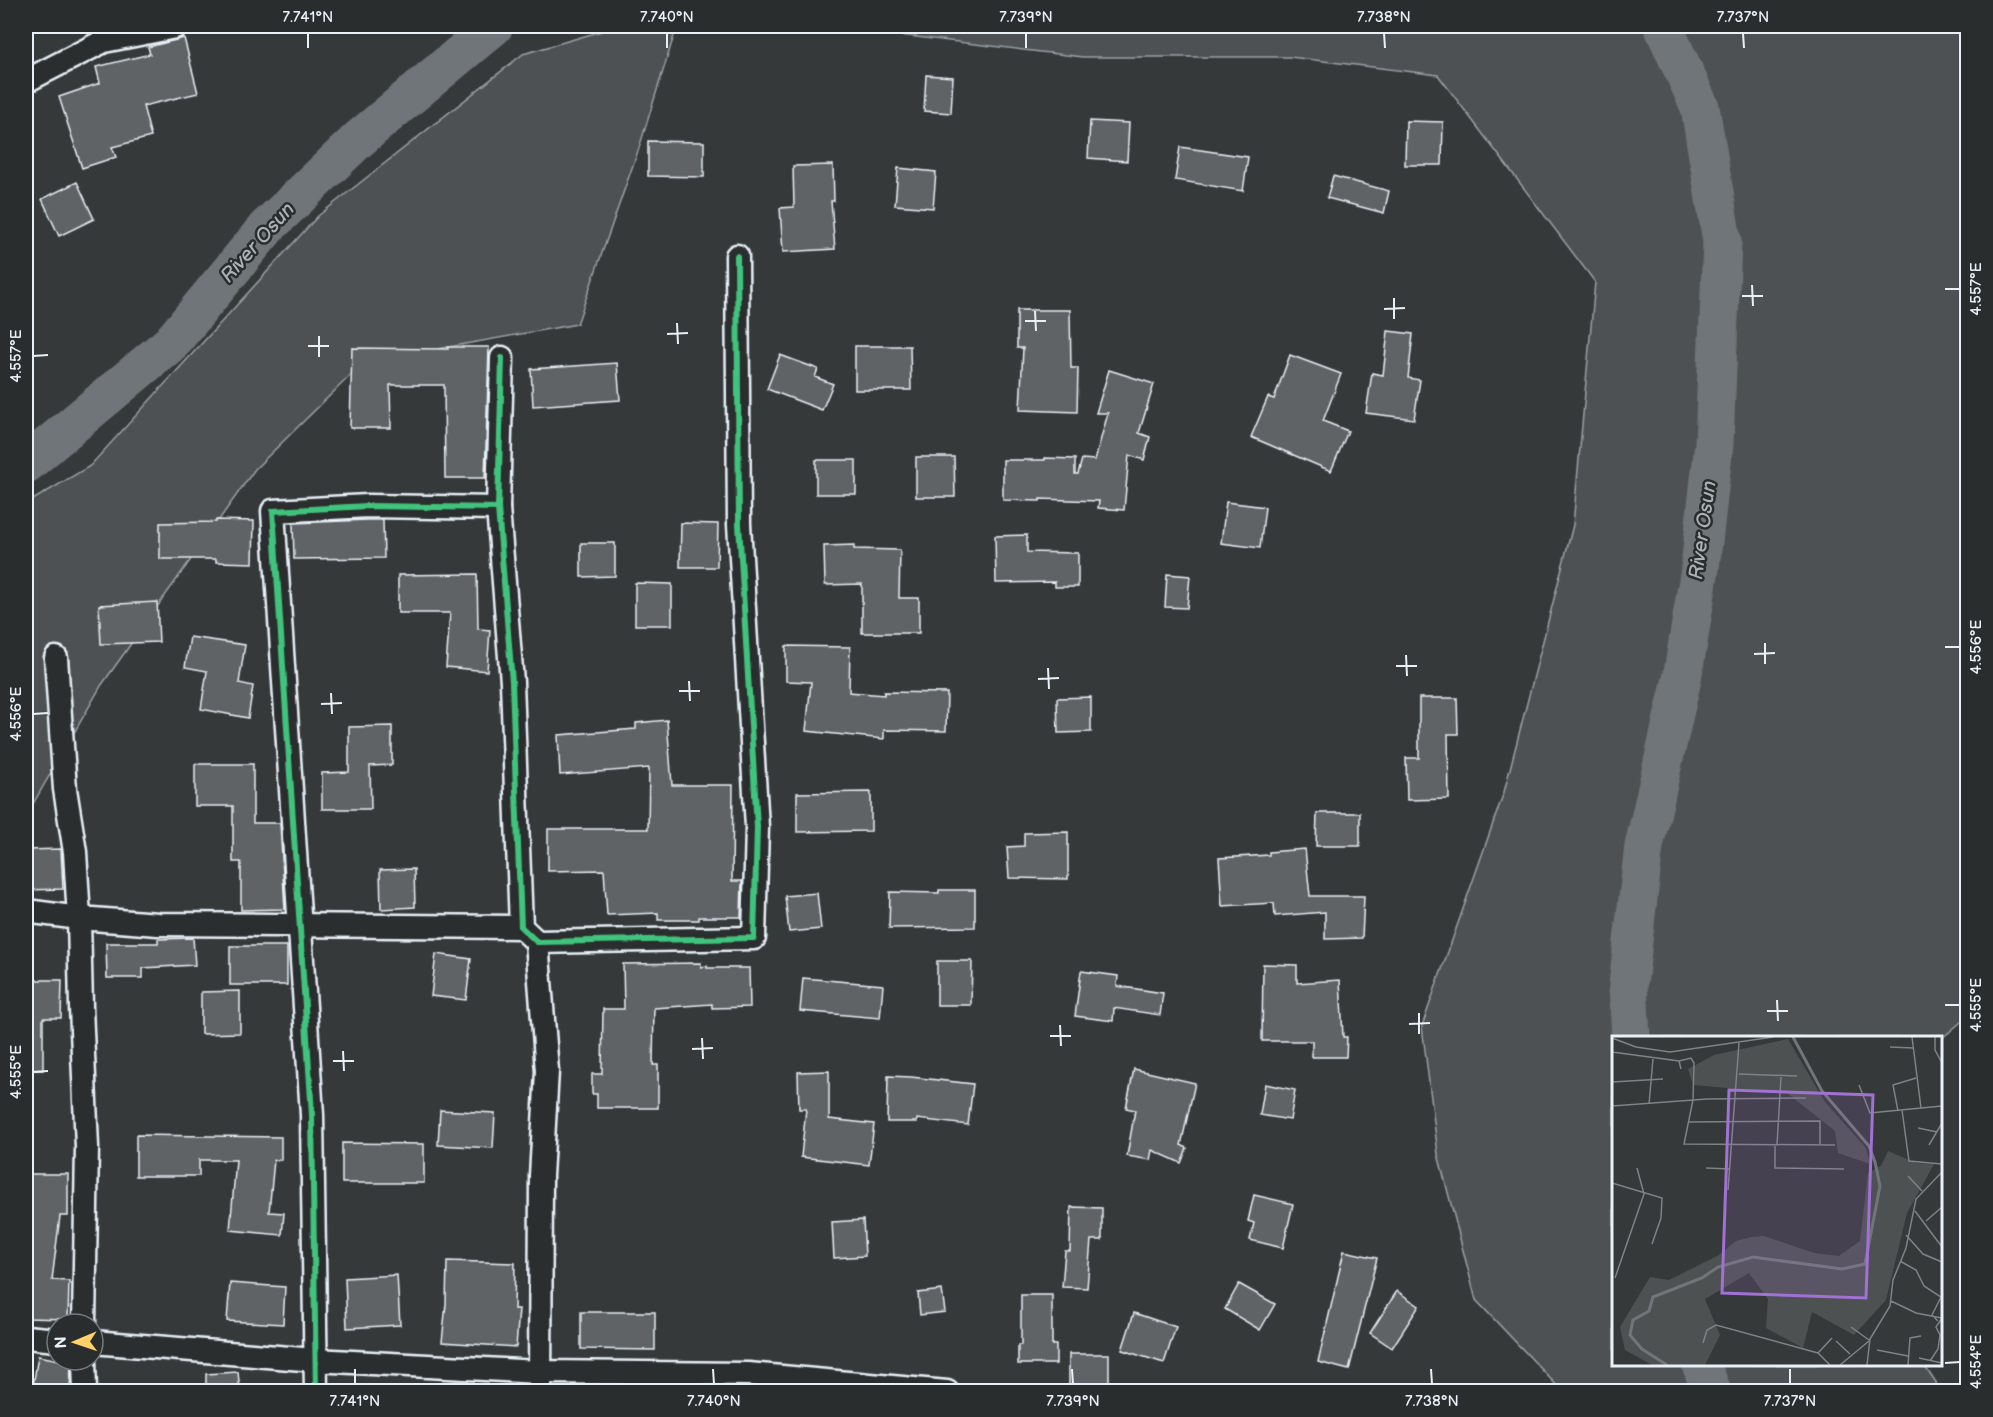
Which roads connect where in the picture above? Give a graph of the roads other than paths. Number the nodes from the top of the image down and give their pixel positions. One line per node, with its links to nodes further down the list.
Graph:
1 (176, 26): 2 (street)
2 (26, 81)
3 (737, 256): 10 (street)
4 (502, 358): 5 (street)
5 (498, 508): 9 (street); 10 (street)
6 (56, 658): 8 (street)
7 (26, 911): 8 (street)
8 (79, 918): 9 (street); 11 (street)
9 (300, 926): 10 (street); 15 (street)
10 (529, 934): 17 (street)
11 (84, 1312)
12 (26, 1337): 13 (street)
13 (45, 1339)
14 (105, 1343): 15 (street)
15 (315, 1360): 17 (street); 20 (street)
16 (84, 1372): 19 (street)
17 (539, 1382): 18 (street)
18 (773, 1384): 21 (street)
19 (85, 1392)
20 (316, 1392)
21 (947, 1392)

